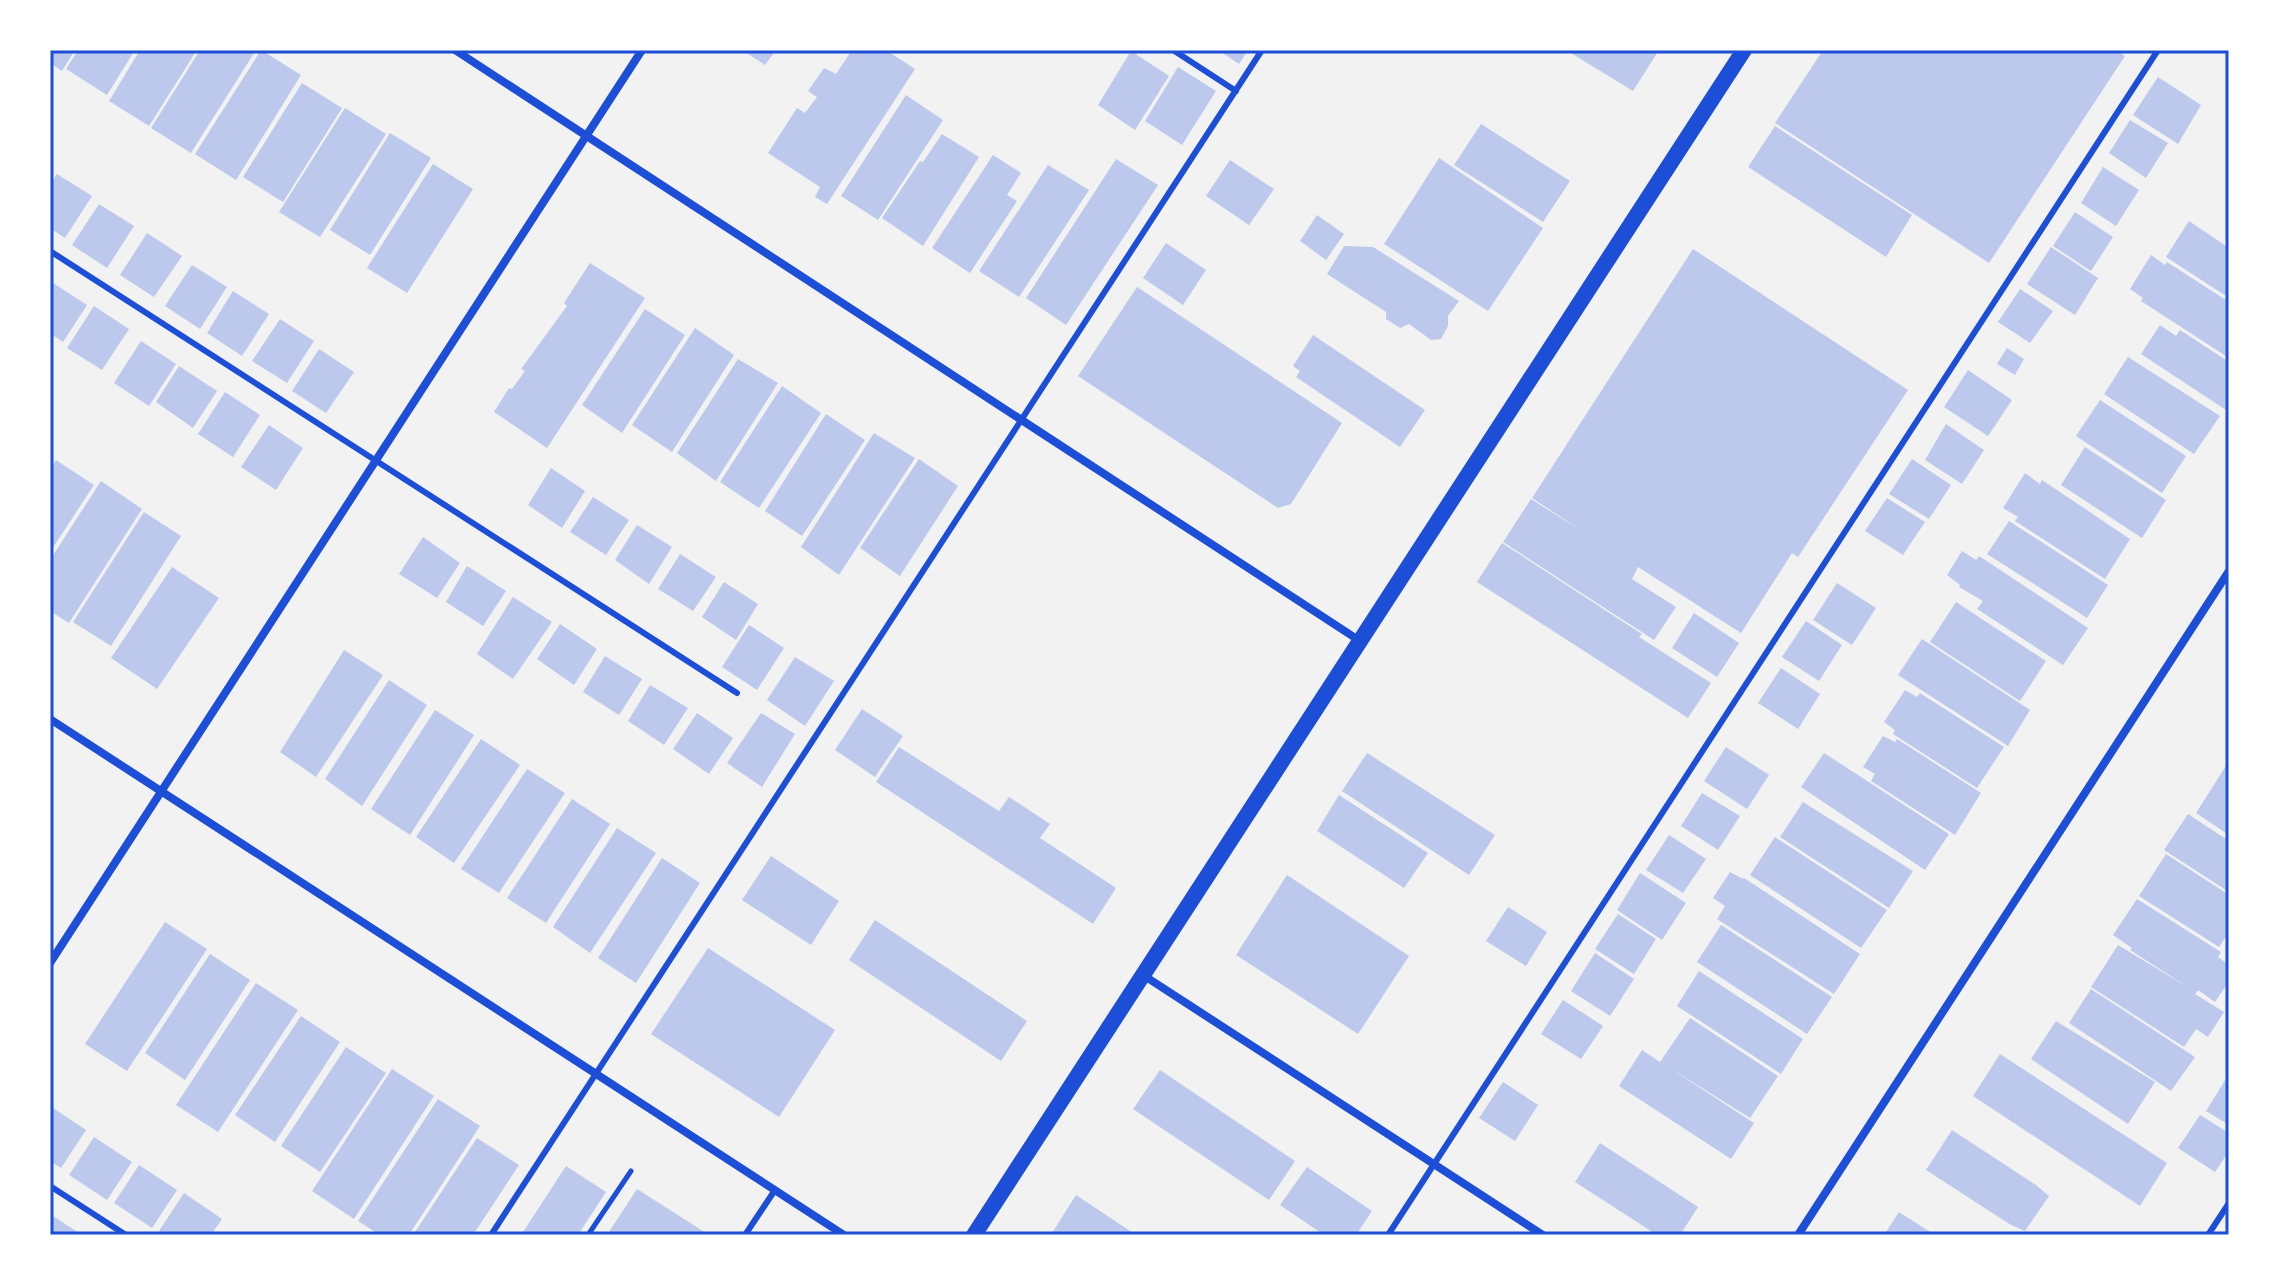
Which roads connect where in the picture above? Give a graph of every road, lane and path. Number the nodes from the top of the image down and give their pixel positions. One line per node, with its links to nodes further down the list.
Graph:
1 (455, 50): 8 (street)
2 (642, 50): 8 (street)
3 (1173, 50): 7 (lane)
4 (1262, 50): 7 (lane)
5 (1744, 50): 13 (main road)
6 (2158, 50): 20 (lane)
7 (1236, 91): 10 (lane)
8 (586, 136): 10 (street); 11 (street)
9 (50, 251): 11 (lane)
10 (1022, 420): 13 (street); 19 (lane)
11 (375, 461): 14 (lane); 16 (street)
12 (2229, 571): 33 (street)
13 (1360, 641): 18 (main road)
14 (737, 693)
15 (50, 719): 16 (street)
16 (162, 791): 17 (street); 19 (street)
17 (50, 963)
18 (1143, 975): 20 (street); 30 (main road)
19 (596, 1073): 23 (street); 26 (lane)
20 (1434, 1164): 31 (lane); 32 (street)
21 (631, 1171): 27 (path)
22 (50, 1186): 25 (lane)
23 (775, 1190): 28 (lane); 29 (street)
24 (2229, 1203): 34 (lane)
25 (126, 1235)
26 (491, 1235)
27 (588, 1235)
28 (745, 1235)
29 (844, 1235)
30 (974, 1235)
31 (1388, 1235)
32 (1543, 1235)
33 (1798, 1235)
34 (2208, 1235)

